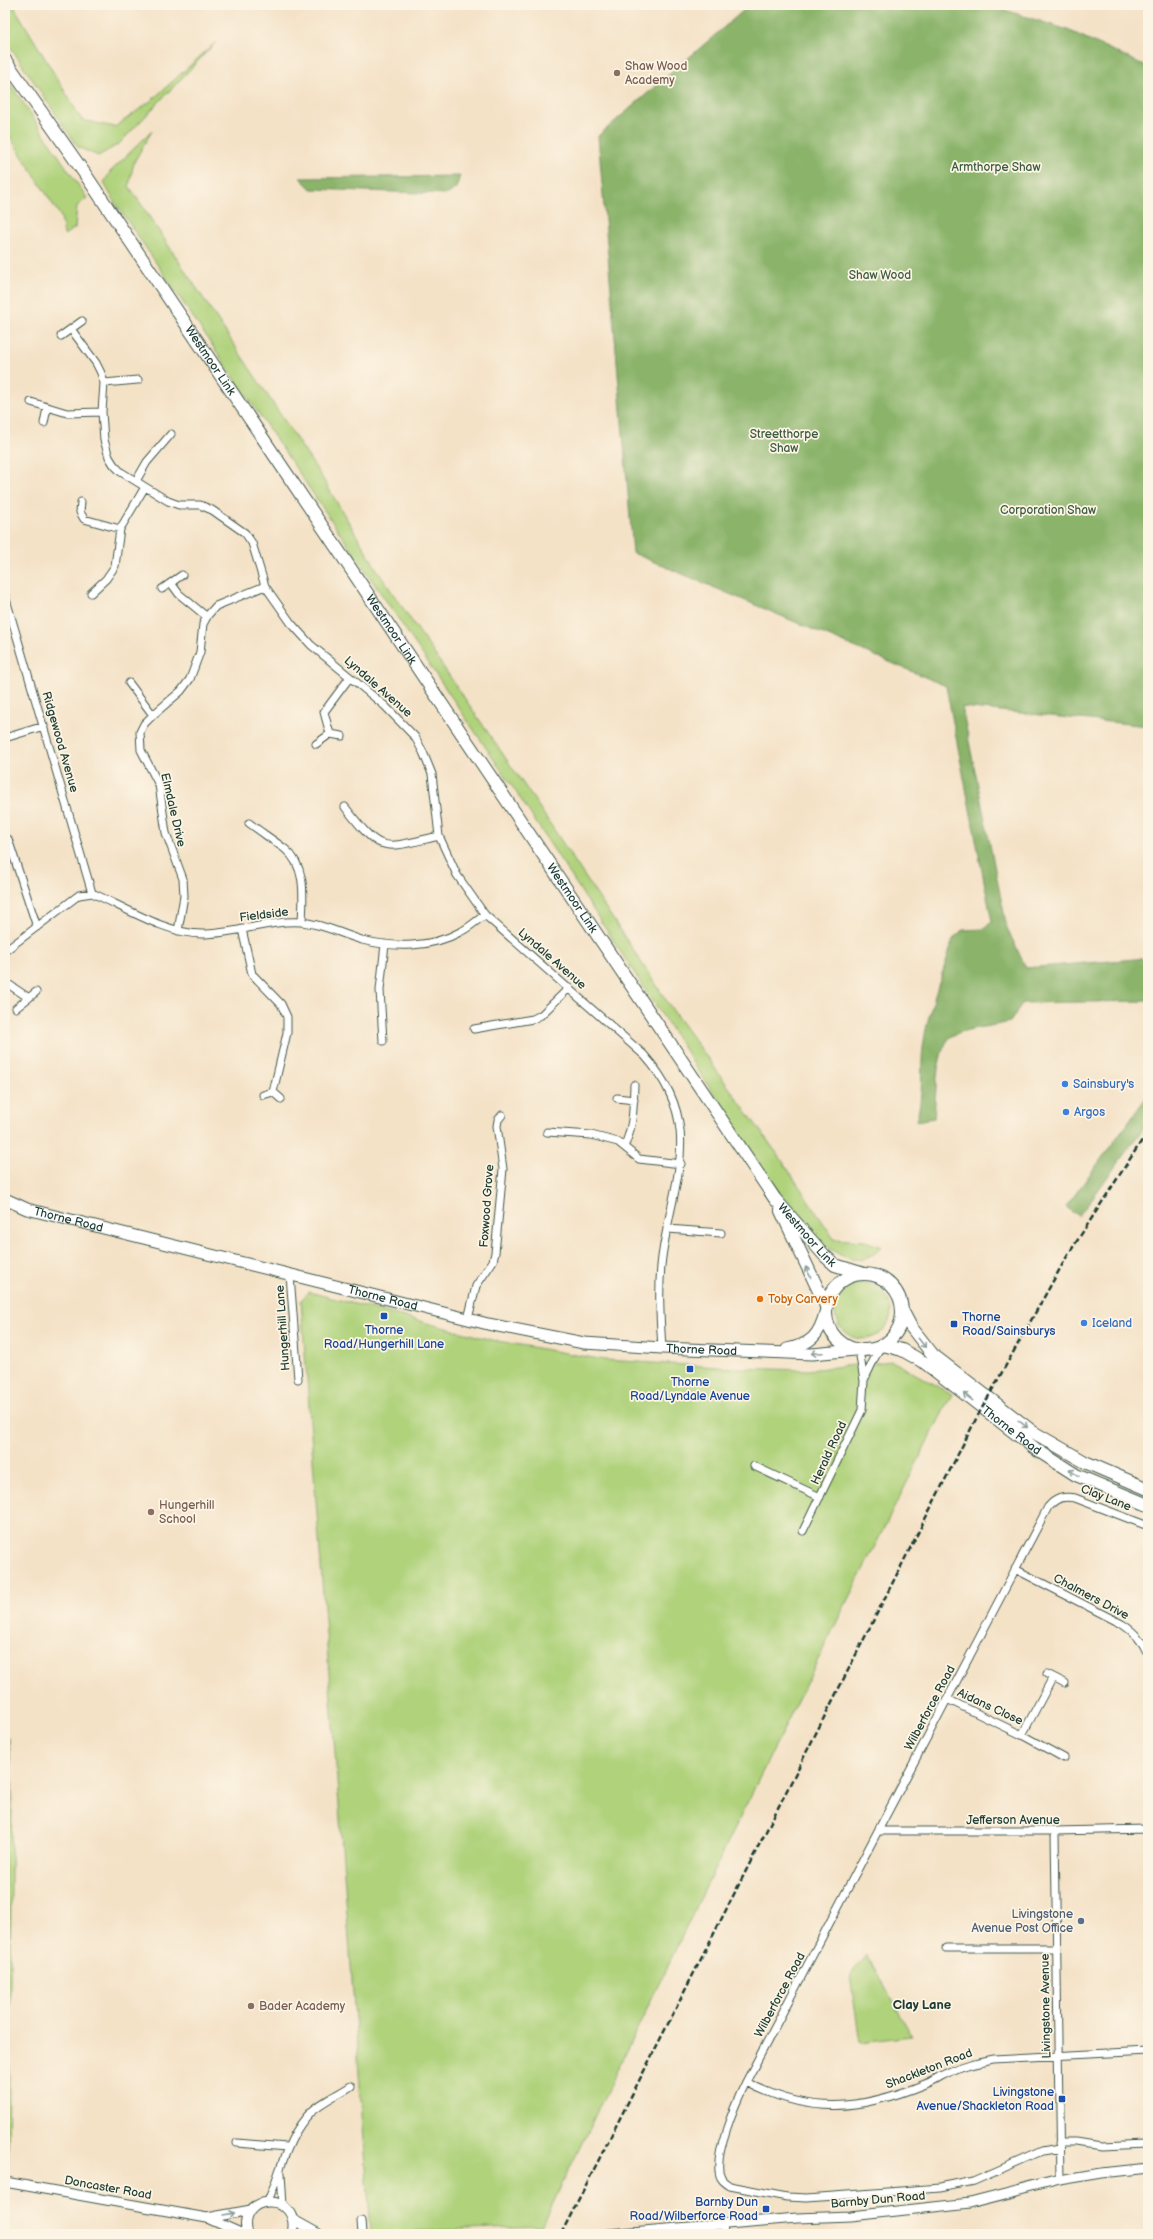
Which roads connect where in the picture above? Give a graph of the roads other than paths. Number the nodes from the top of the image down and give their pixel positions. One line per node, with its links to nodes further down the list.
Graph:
1 (5, 60): 62 (highway, Westmoor Link)
2 (82, 320): 3 (street)
3 (71, 329): 4 (street); 6 (street, Lyndale Avenue)
4 (61, 336)
5 (138, 380): 6 (street)
6 (104, 383): 9 (street, Lyndale Avenue)
7 (31, 402): 8 (street)
8 (47, 408): 9 (street); 10 (street)
9 (102, 412): 12 (street, Lyndale Avenue)
10 (44, 423)
11 (171, 434): 12 (street)
12 (136, 481): 13 (street, Lyndale Avenue)
13 (145, 487): 15 (street); 18 (street, Lyndale Avenue)
14 (81, 502): 15 (street)
15 (120, 529): 20 (street)
16 (182, 575): 17 (street)
17 (171, 583): 19 (street); 22 (street)
18 (265, 586): 22 (street); 23 (street, Lyndale Avenue)
19 (162, 589)
20 (91, 593)
21 (5, 596): 26 (street, Ridgewood Avenue)
22 (207, 617): 25 (street, Elmdale Drive)
23 (350, 677): 27 (street); 33 (street, Lyndale Avenue)
24 (129, 683): 25 (street)
25 (152, 715): 41 (street, Elmdale Drive)
26 (44, 726): 29 (street); 36 (street, Ridgewood Avenue)
27 (330, 734): 28 (street); 30 (street)
28 (342, 736)
29 (5, 738)
30 (316, 744)
31 (345, 807): 33 (street)
32 (249, 823): 38 (street)
33 (439, 836): 37 (street, Lyndale Avenue)
34 (8, 839): 35 (street)
35 (8, 855): 39 (street)
36 (92, 893): 39 (street); 41 (street, Fieldside)
37 (485, 914): 42 (street, Fieldside); 45 (street, Lyndale Avenue)
38 (302, 922): 40 (street, Fieldside); 42 (street, Fieldside)
39 (36, 927): 43 (street)
40 (242, 929): 41 (street, Fieldside); 52 (street)
41 (178, 931)
42 (385, 944): 50 (street)
43 (5, 951)
44 (5, 982): 47 (street)
45 (569, 988): 49 (street); 60 (street, Lyndale Avenue)
46 (36, 992): 47 (street)
47 (29, 998): 48 (street)
48 (16, 1008)
49 (474, 1029)
50 (383, 1041)
51 (634, 1085): 56 (street)
52 (274, 1092): 53 (street); 54 (street)
53 (263, 1095)
54 (281, 1098)
55 (616, 1098): 56 (street)
56 (634, 1100): 59 (street)
57 (502, 1115): 69 (street, Foxwood Grove)
58 (547, 1132): 59 (street)
59 (624, 1147): 60 (street)
60 (681, 1164): 63 (street, Lyndale Avenue)
61 (5, 1199): 66 (main road, Thorne Road)
62 (775, 1199): 65 (highway, Westmoor Link); 67 (highway, Westmoor Link, one-way to 62)
63 (668, 1229): 64 (street); 71 (street, Lyndale Avenue)
64 (721, 1233)
65 (864, 1274): 67 (highway); 68 (highway)
66 (290, 1275): 69 (main road, Thorne Road); 74 (street, Hungerhill Lane)
67 (826, 1310): 72 (highway); 73 (main road)
68 (902, 1310): 70 (highway); 77 (highway, Thorne Road, one-way to 77)
69 (468, 1319): 71 (main road, Thorne Road)
70 (882, 1346): 72 (highway); 75 (street, Herald Road); 79 (highway, Thorne Road, one-way to 70)
71 (662, 1348): 73 (main road, Thorne Road)
72 (857, 1350): 73 (main road, one-way to 73); 75 (street, Herald Road)
73 (769, 1352)
74 (298, 1379)
75 (864, 1381): 78 (street, Herald Road)
76 (754, 1466): 78 (street)
77 (1148, 1489)
78 (820, 1497): 82 (street, Herald Road)
79 (1148, 1505)
80 (1042, 1517): 81 (street, Clay Lane); 83 (street, Wilberforce Road)
81 (1148, 1526)
82 (803, 1531)
83 (1015, 1569): 84 (street, Chalmers Drive); 86 (street, Wilberforce Road)
84 (1148, 1654)
85 (1065, 1683): 87 (street, Aidans Close)
86 (947, 1699): 87 (street, Aidans Close); 90 (street, Wilberforce Road)
87 (1022, 1735): 88 (street, Aidans Close)
88 (1064, 1758)
89 (1148, 1828): 91 (street, Jefferson Avenue)
90 (878, 1831): 91 (street, Jefferson Avenue); 96 (street, Wilberforce Road)
91 (1055, 1831): 93 (street, Livingstone Avenue)
92 (946, 1948): 93 (street)
93 (1056, 1948): 95 (street, Livingstone Avenue)
94 (1148, 2052): 95 (street, Shackleton Road)
95 (1058, 2057): 96 (street, Shackleton Road); 100 (street, Livingstone Avenue)
96 (746, 2082): 100 (street, Wilberforce Road)
97 (351, 2086): 101 (street)
98 (237, 2143): 101 (street)
99 (1148, 2144): 100 (street)
100 (1059, 2145): 104 (street, Livingstone Avenue)
101 (287, 2147): 103 (street)
102 (1148, 2168): 104 (street, Barnby Dun Road)
103 (280, 2171): 106 (street); 107 (street)
104 (1060, 2180): 112 (street, Barnby Dun Road)
105 (5, 2182): 109 (street, Doncaster Road)
106 (268, 2201): 107 (street); 108 (street, Doncaster Road)
107 (283, 2206): 110 (street)
108 (251, 2210): 109 (street, Doncaster Road, one-way to 108); 114 (street)
109 (207, 2218): 113 (street, Doncaster Road)
110 (292, 2219): 115 (street); 116 (street)
111 (361, 2221): 117 (street)
112 (724, 2229): 118 (street, Barnby Dun Road)
113 (243, 2234)
114 (246, 2234)
115 (292, 2234)
116 (319, 2234)
117 (362, 2234)
118 (608, 2234)

